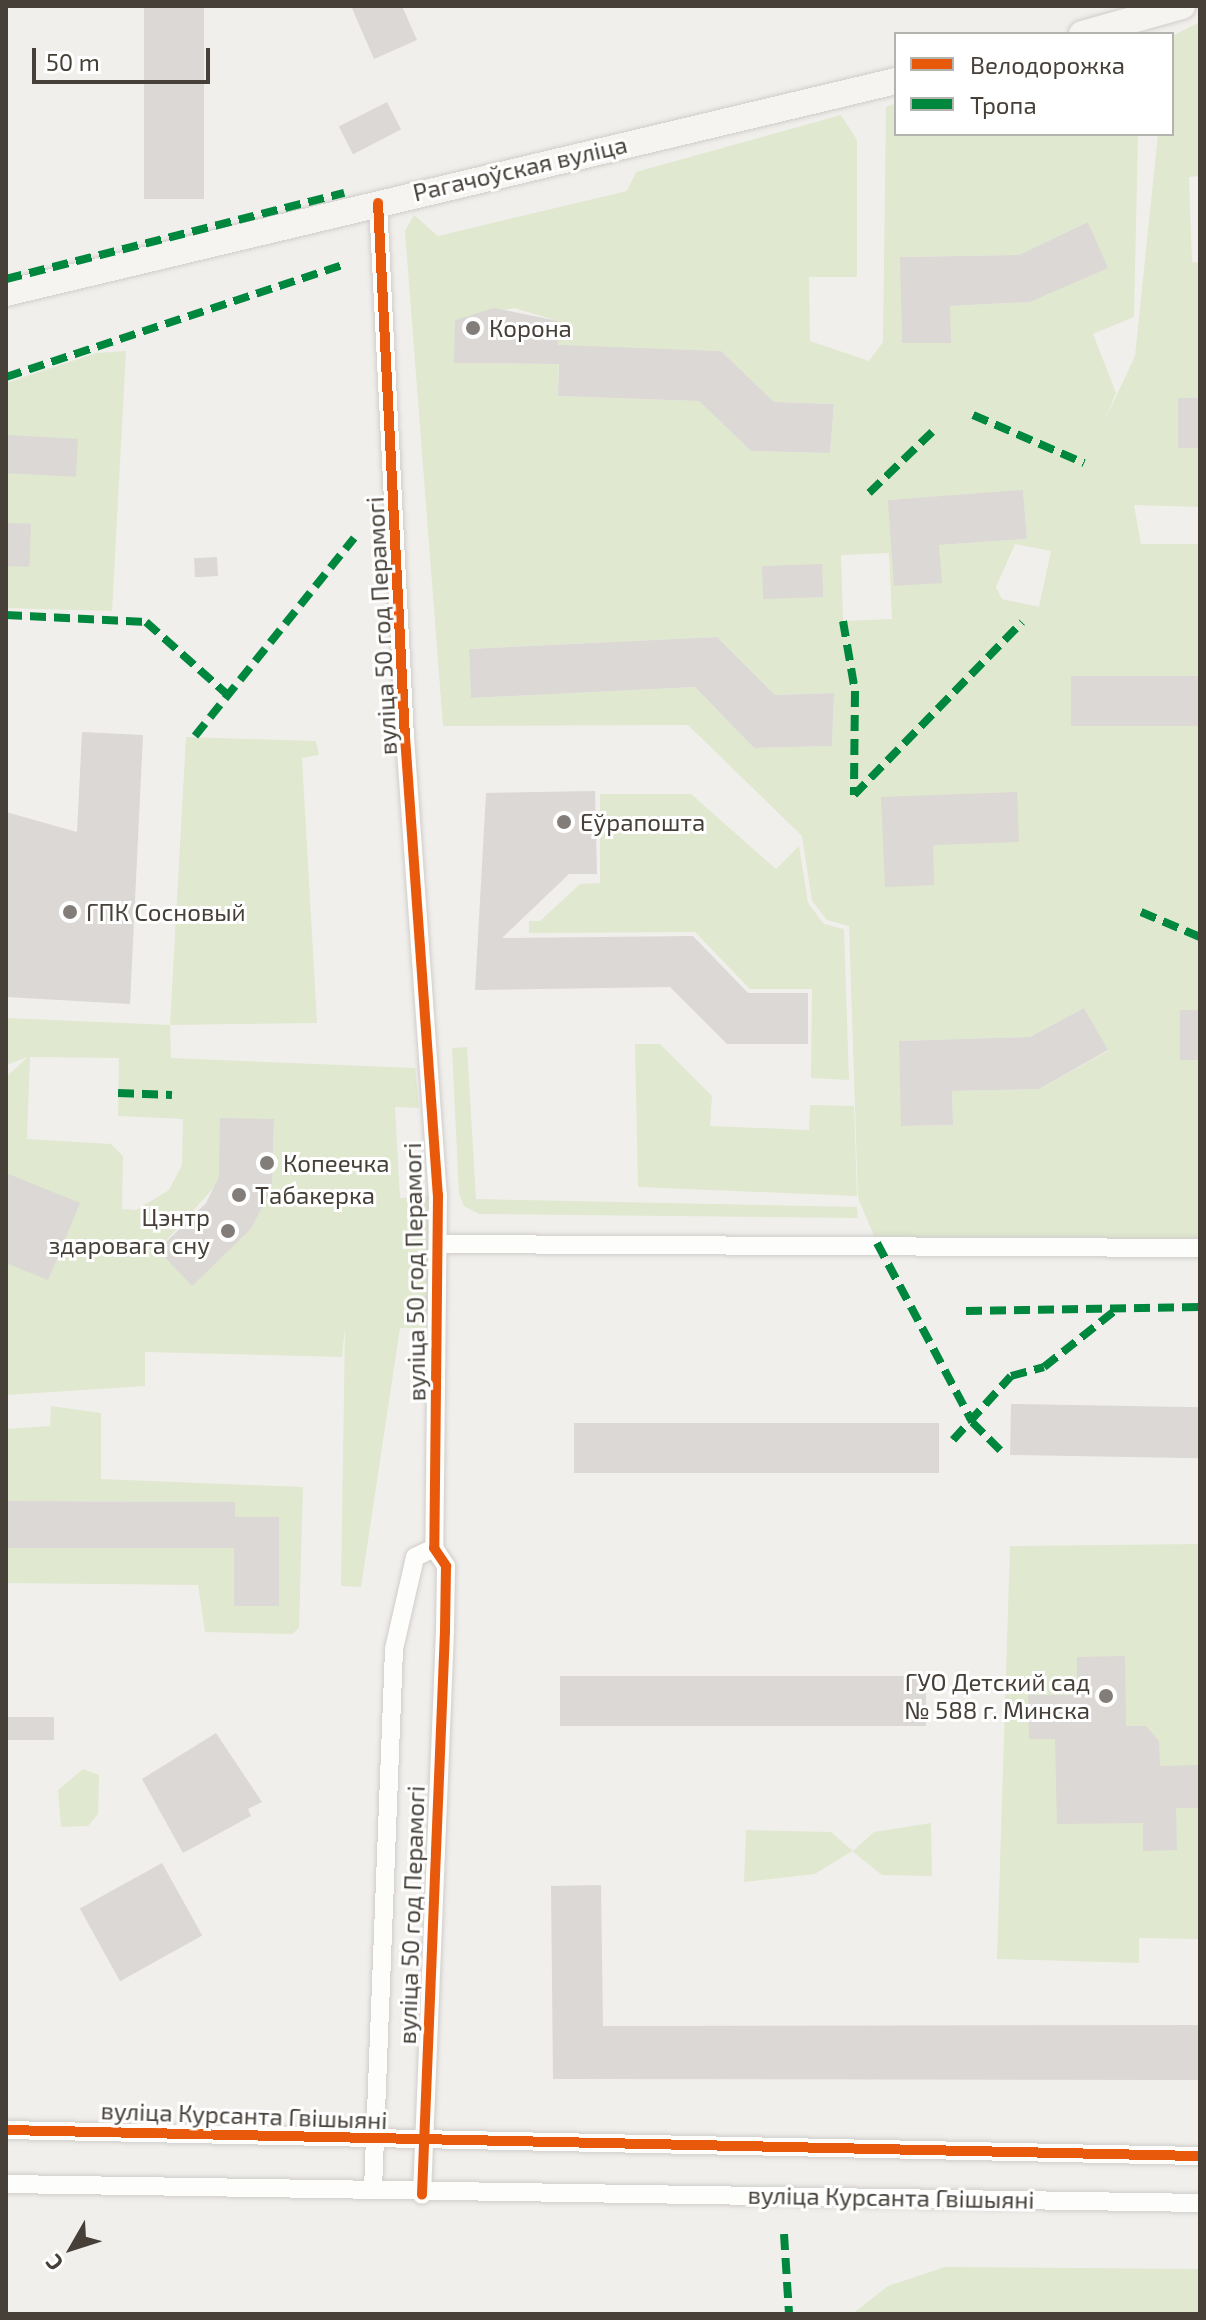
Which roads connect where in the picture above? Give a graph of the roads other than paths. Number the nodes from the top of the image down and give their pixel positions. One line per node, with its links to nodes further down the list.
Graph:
1 (1182, 6): 2 (street)
2 (1089, 32)
3 (894, 81): 4 (street, Рагачоўская вуліца)
4 (378, 203): 5 (street, Рагачоўская вуліца); 6 (street, вуліца 50 год Перамогі)
5 (6, 293)
6 (438, 1244): 7 (street); 8 (street, вуліца 50 год Перамогі)
7 (1200, 1248)
8 (434, 1548): 10 (street, вуліца 50 год Перамогі); 11 (street, вуліца 50 год Перамогі)
9 (6, 2130): 10 (street, вуліца Курсанта Гвішыяні)
10 (374, 2140): 11 (street, вуліца Курсанта Гвішыяні); 14 (street, вуліца 50 год Перамогі)
11 (421, 2141): 12 (street, вуліца Курсанта Гвішыяні); 15 (street, вуліца 50 год Перамогі)
12 (1200, 2156)
13 (6, 2184): 14 (street, вуліца Курсанта Гвішыяні)
14 (373, 2189): 15 (street, вуліца Курсанта Гвішыяні)
15 (422, 2195): 16 (street, вуліца Курсанта Гвішыяні)
16 (1200, 2203)

